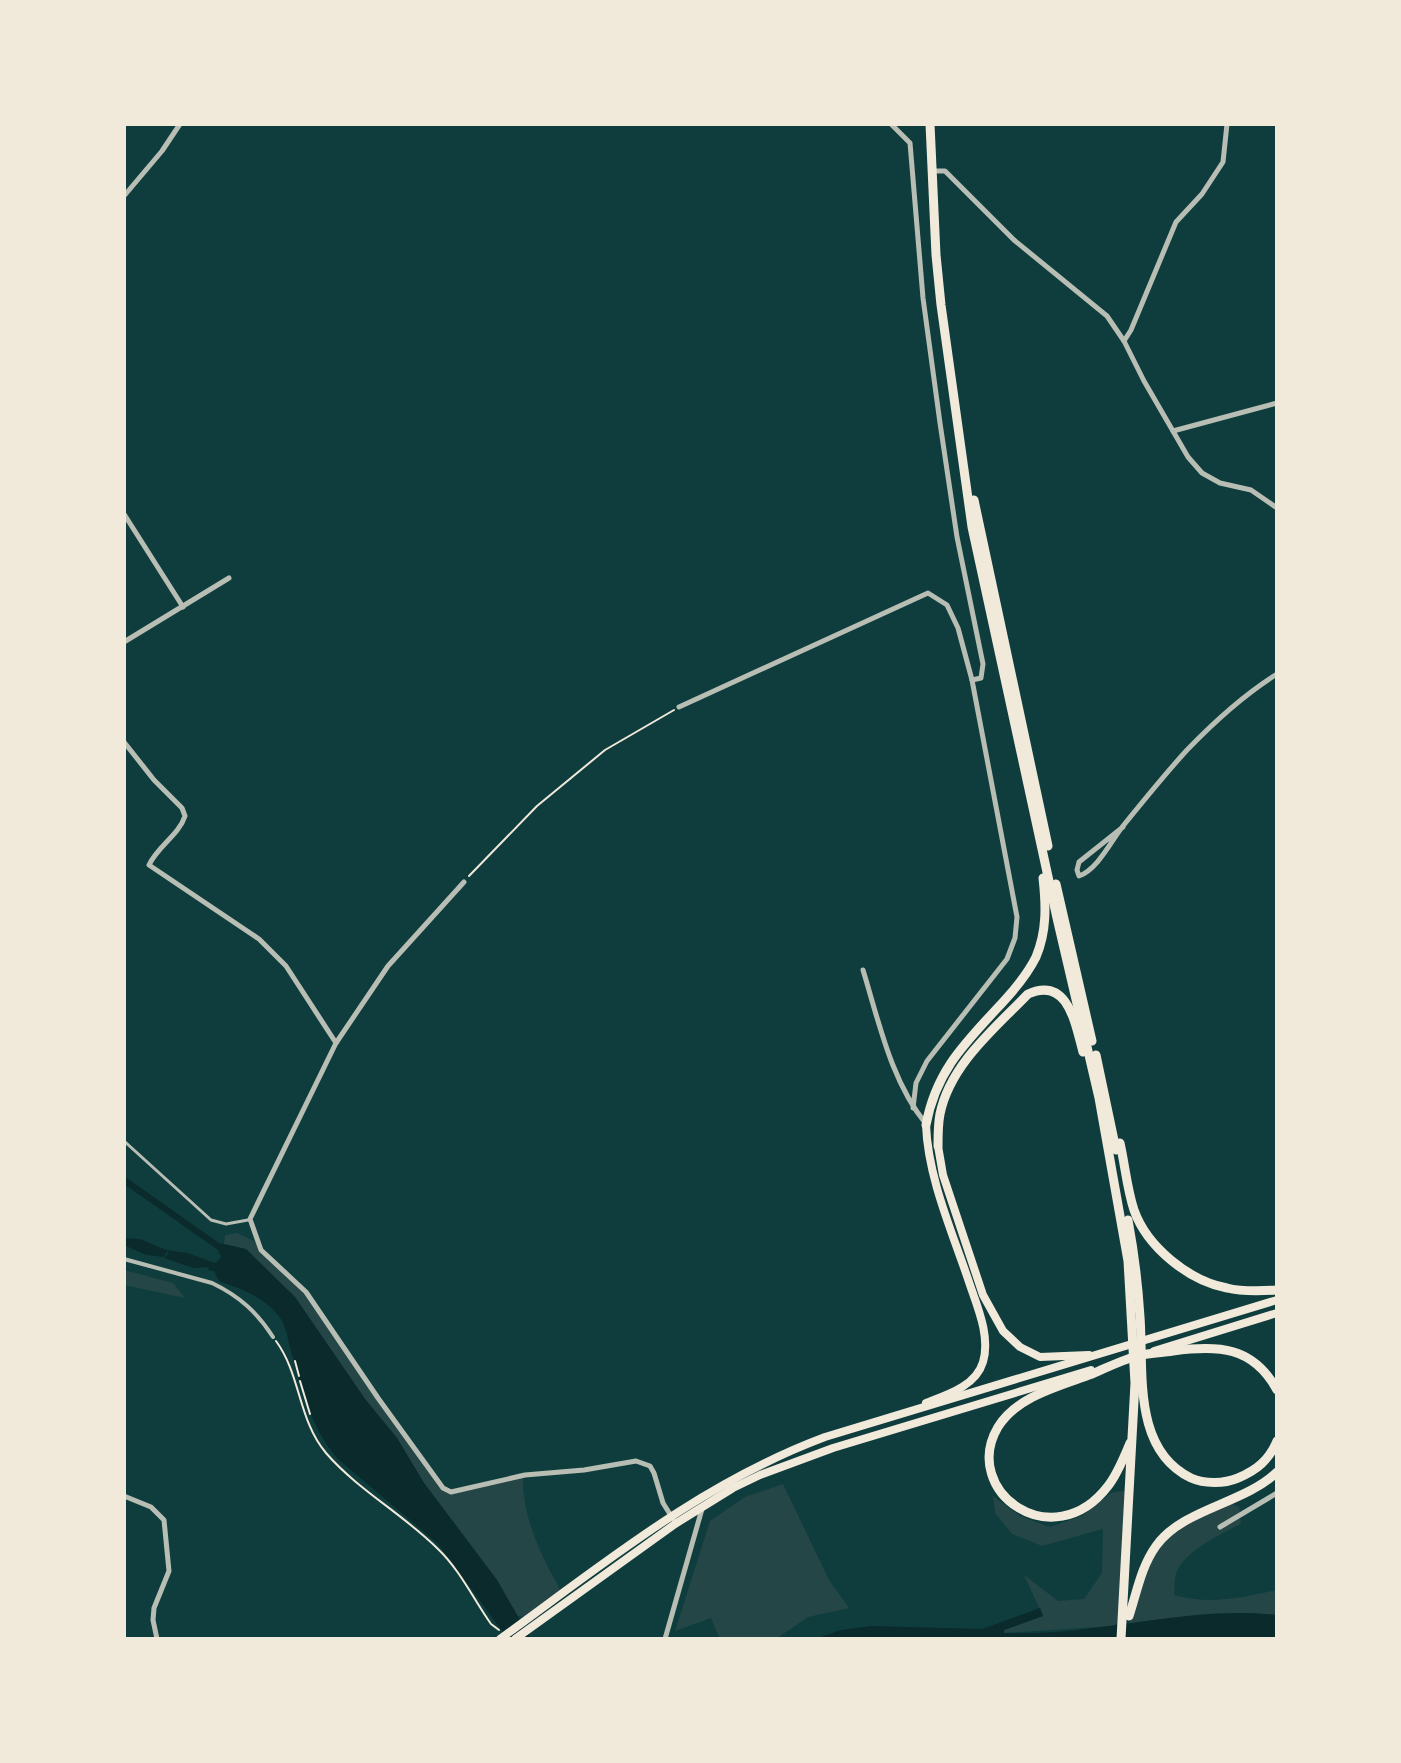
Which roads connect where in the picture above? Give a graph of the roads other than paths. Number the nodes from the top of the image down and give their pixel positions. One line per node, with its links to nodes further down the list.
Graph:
1 (180, 124): 6 (street)
2 (891, 124): 17 (street)
3 (930, 124): 5 (highway)
4 (1227, 124): 7 (street)
5 (932, 171): 7 (street); 10 (highway)
6 (124, 196)
7 (1124, 341): 9 (street)
8 (1277, 403): 9 (street)
9 (1173, 431): 11 (street)
10 (963, 458): 20 (highway); 25 (highway)
11 (1277, 508)
12 (124, 514): 14 (street)
13 (229, 578): 14 (street)
14 (183, 607): 15 (street)
15 (124, 642)
16 (1277, 674): 21 (street)
17 (972, 680): 18 (street); 26 (street)
18 (679, 707)
19 (124, 742): 24 (street)
20 (1026, 780): 28 (highway); 30 (highway)
21 (1123, 827): 21 (street)
22 (464, 882): 24 (street)
23 (863, 970): 26 (street)
24 (336, 1043): 32 (street)
25 (1105, 1093): 34 (highway); 37 (highway)
26 (913, 1108): 28 (street)
27 (939, 1115): 28 (street); 30 (highway); 31 (highway)
28 (926, 1125): 31 (street); 44 (main road)
29 (124, 1141): 32 (lane)
30 (1108, 1141): 37 (highway)
31 (938, 1146): 39 (main road)
32 (250, 1219): 51 (street)
33 (124, 1259): 38 (street)
34 (1277, 1290)
35 (1277, 1300): 39 (main road)
36 (1277, 1313): 40 (main road)
37 (1136, 1318): 41 (highway)
38 (273, 1337)
39 (1110, 1352): 44 (main road)
40 (1138, 1356): 42 (highway); 43 (highway); 50 (main road)
41 (1139, 1382): 43 (highway); 45 (highway); 53 (highway)
42 (1277, 1390)
43 (1134, 1416): 53 (highway)
44 (867, 1425): 47 (main road)
45 (1277, 1441)
46 (1277, 1472): 53 (highway)
47 (714, 1488): 50 (street); 51 (main road)
48 (1277, 1493): 52 (street)
49 (124, 1496): 56 (street)
50 (702, 1506): 51 (main road); 58 (street)
51 (673, 1519): 54 (main road)
52 (1220, 1527)
53 (1127, 1616): 59 (highway)
54 (534, 1620): 55 (main road); 57 (main road)
55 (500, 1635)
56 (157, 1639)
57 (515, 1639)
58 (665, 1639)
59 (1124, 1639)

